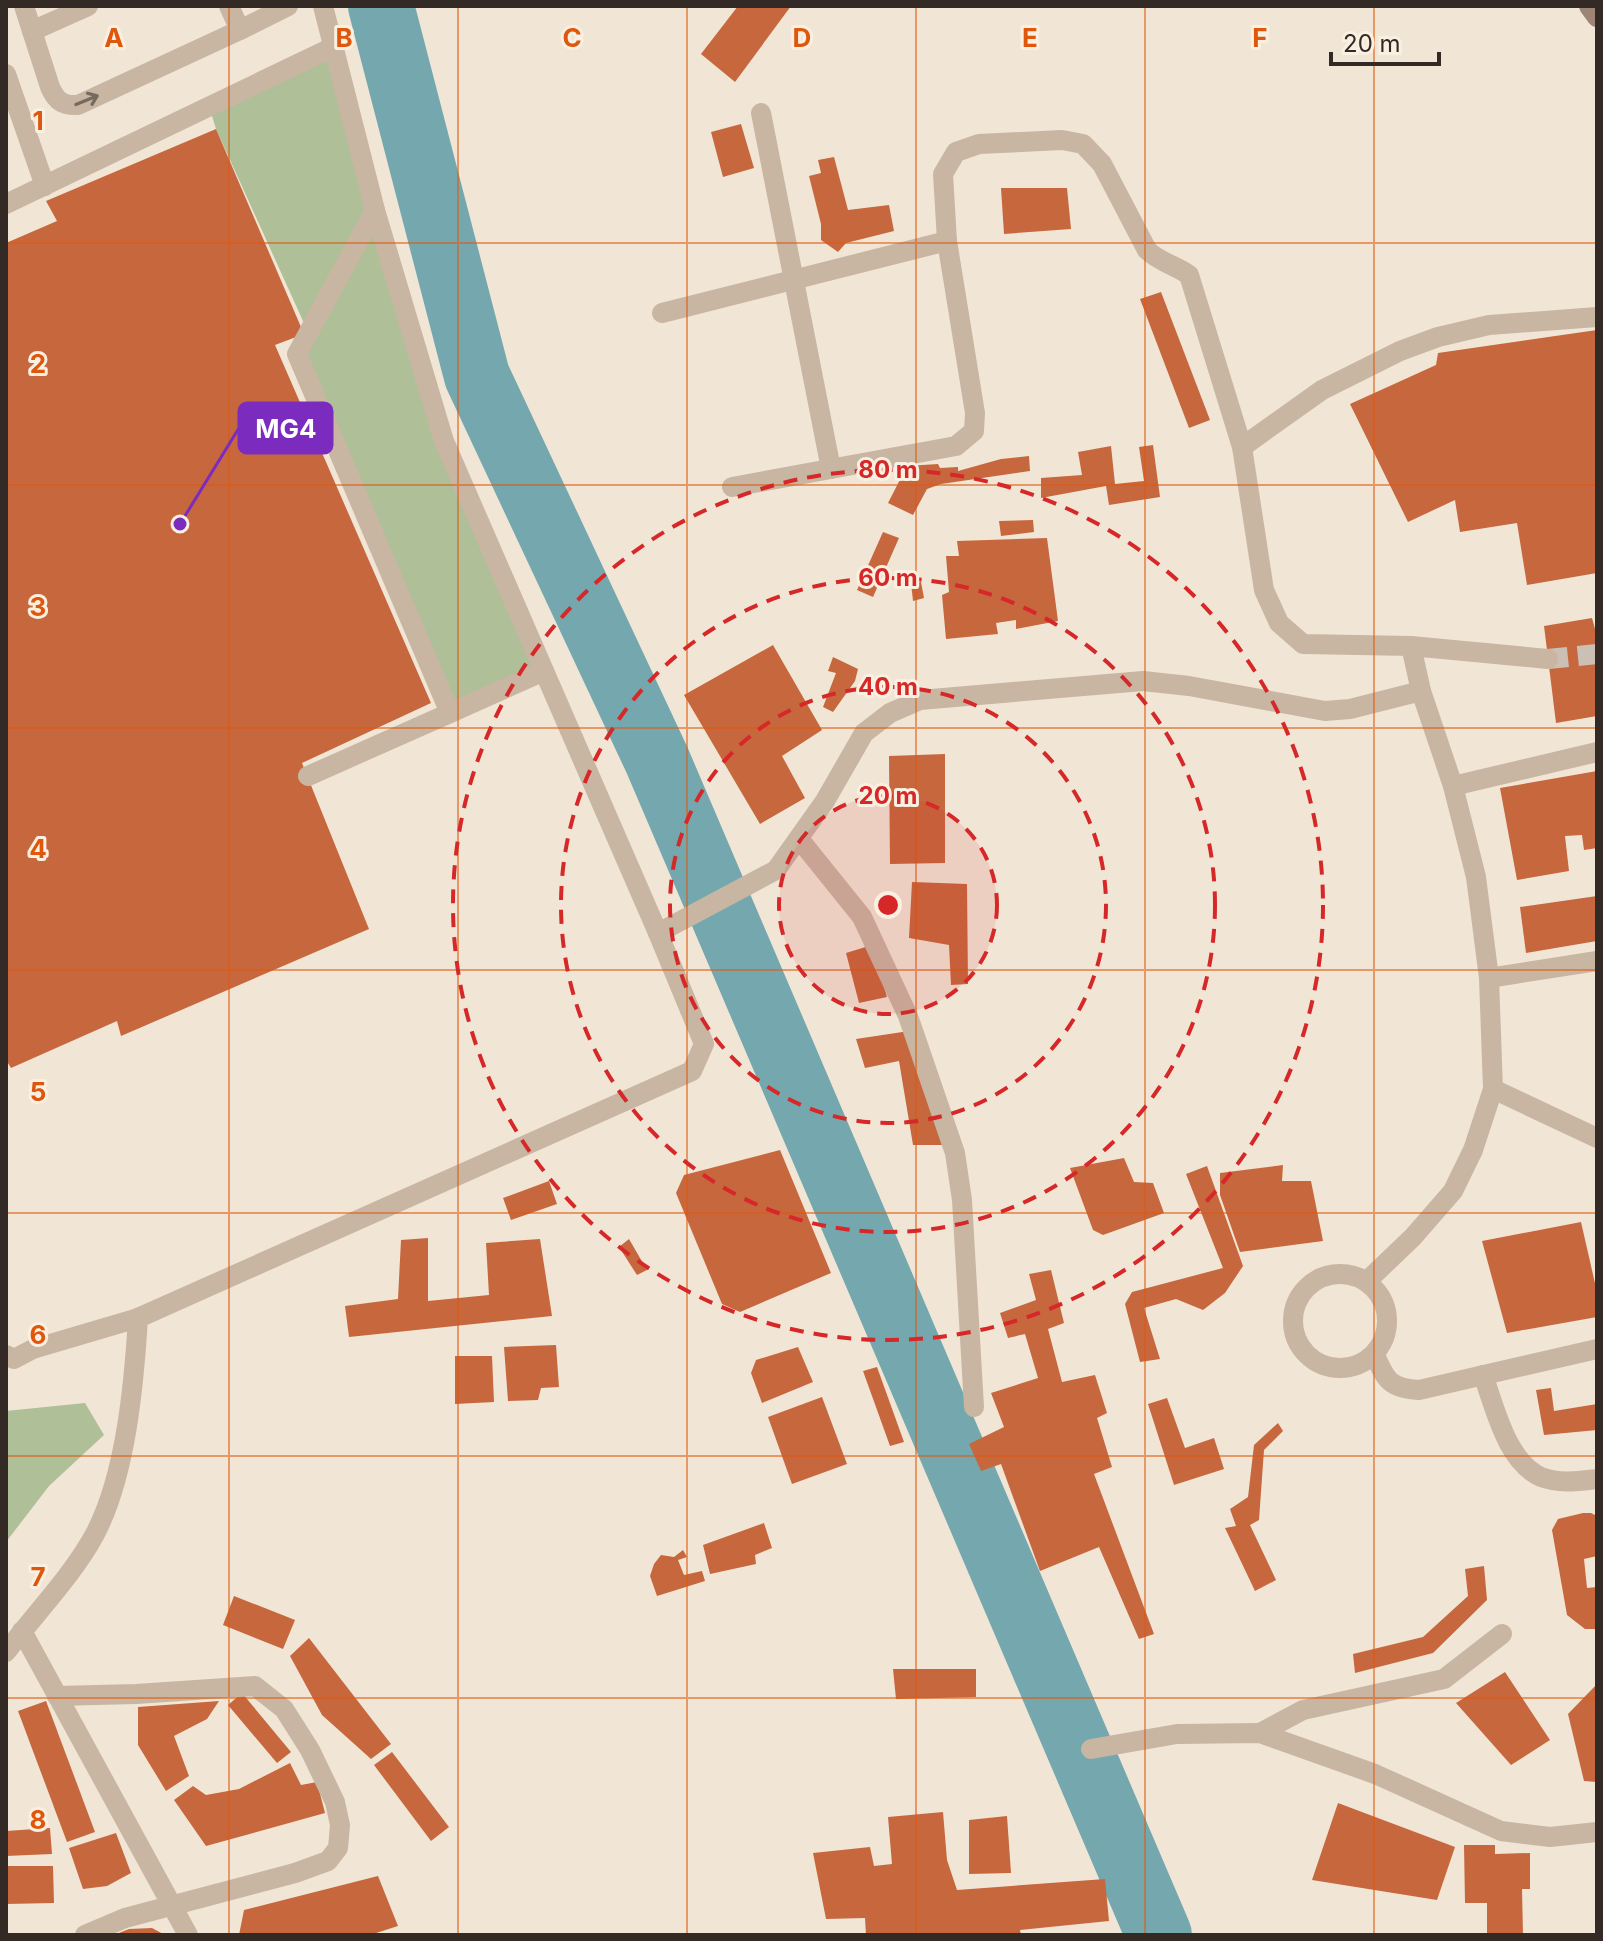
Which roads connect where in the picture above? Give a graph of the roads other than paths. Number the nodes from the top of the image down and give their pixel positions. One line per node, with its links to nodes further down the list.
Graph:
1 (24, 6): 9 (street)
2 (88, 6): 9 (street)
3 (229, 6): 8 (street)
4 (288, 6): 8 (street)
5 (323, 6): 10 (street)
6 (1589, 6): 7 (street)
7 (1597, 17)
8 (240, 30): 9 (street, one-way to 8)
9 (32, 31)
10 (333, 47): 13 (street); 15 (street)
11 (6, 74): 13 (street)
12 (761, 113): 17 (street)
13 (43, 178): 14 (street)
14 (6, 204)
15 (375, 210): 25 (street); 27 (street)
16 (947, 241): 17 (street); 20 (street); 21 (street)
17 (793, 279): 18 (street); 21 (street)
18 (662, 313)
19 (1597, 317): 20 (street)
20 (1242, 447): 23 (street)
21 (831, 469): 22 (street)
22 (732, 487)
23 (1411, 646): 24 (street); 26 (street)
24 (1548, 659)
25 (544, 671): 27 (street); 32 (street)
26 (1421, 691): 30 (street); 31 (street)
27 (450, 713): 29 (street)
28 (1597, 752): 30 (street)
29 (308, 776)
30 (1453, 786): 34 (street)
31 (800, 840): 32 (street); 43 (street)
32 (658, 933): 38 (street)
33 (1597, 961): 34 (street)
34 (1489, 978): 35 (street)
35 (1493, 1089): 36 (street); 37 (street)
36 (1597, 1138)
37 (1367, 1281): 41 (street); 41 (street)
38 (138, 1318): 40 (street); 45 (street)
39 (1597, 1349): 42 (street)
40 (6, 1355)
41 (1375, 1355): 42 (street)
42 (1483, 1375): 44 (street)
43 (974, 1407)
44 (1597, 1479)
45 (22, 1631): 47 (street); 48 (street)
46 (1502, 1634): 49 (street)
47 (6, 1652)
48 (57, 1696): 52 (street); 52 (street)
49 (1260, 1733): 50 (street); 51 (street)
50 (1091, 1749)
51 (1597, 1832)
52 (172, 1906): 53 (street); 54 (street)
53 (85, 1935)
54 (188, 1935)

